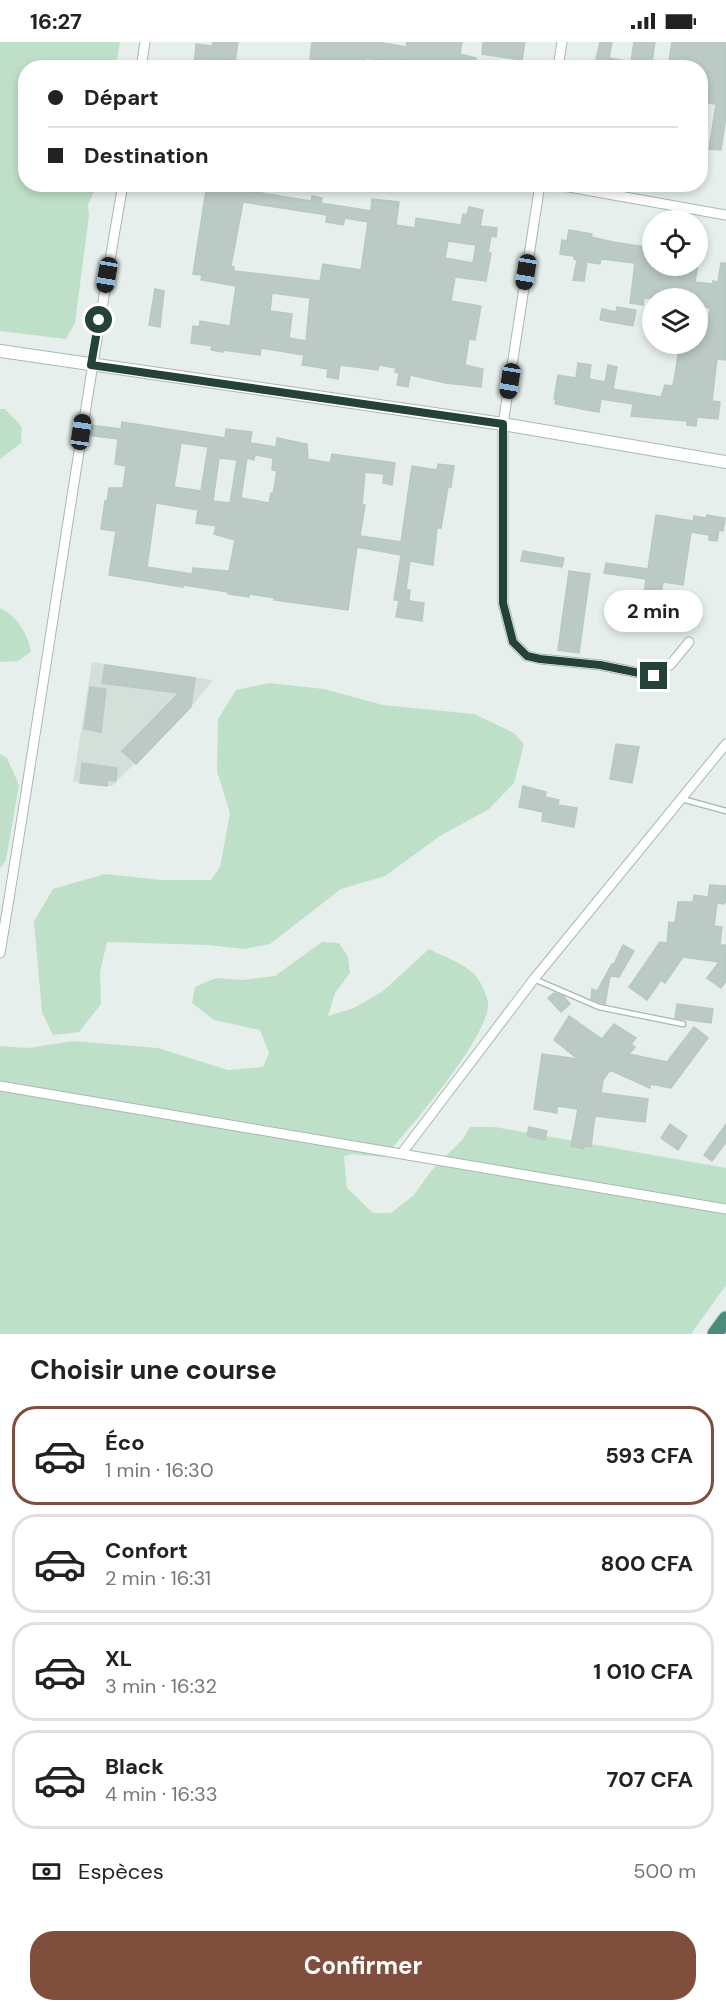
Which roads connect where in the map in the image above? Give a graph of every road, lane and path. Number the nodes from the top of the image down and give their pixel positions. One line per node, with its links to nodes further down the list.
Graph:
1 (145, 42): 3 (street)
2 (562, 42): 4 (street)
3 (142, 60)
4 (559, 60)
5 (122, 192): 10 (street)
6 (539, 192): 11 (street)
7 (598, 192): 8 (street)
8 (726, 214)
9 (0, 351): 10 (street)
10 (91, 365): 11 (street); 17 (street)
11 (503, 424): 12 (street); 13 (street)
12 (726, 462)
13 (689, 642)
14 (726, 744): 15 (street)
15 (682, 799): 16 (lane); 18 (street)
16 (726, 810)
17 (0, 953)
18 (534, 979): 19 (lane); 21 (street)
19 (683, 1024)
20 (0, 1086): 21 (street)
21 (402, 1153): 22 (street)
22 (726, 1209)
23 (726, 1319): 24 (highway)
24 (715, 1334)

